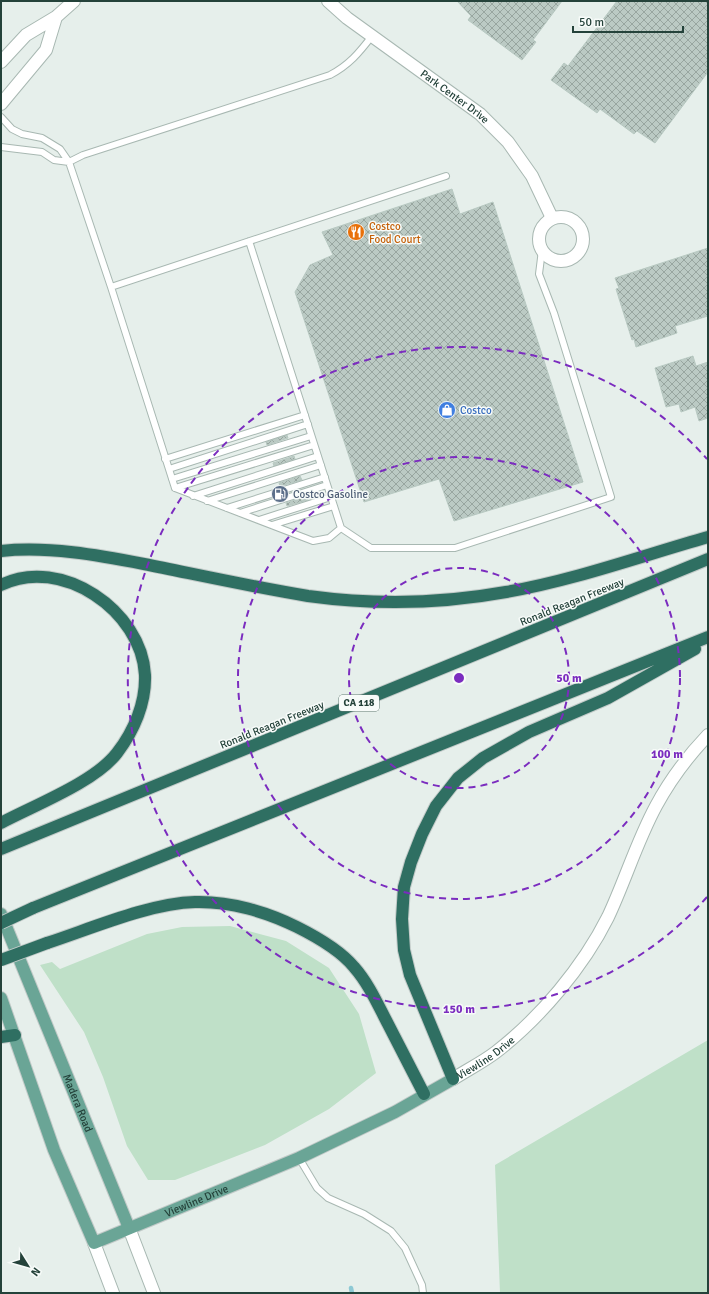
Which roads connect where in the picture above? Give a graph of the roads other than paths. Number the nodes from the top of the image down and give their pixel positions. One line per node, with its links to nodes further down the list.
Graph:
1 (74, 1): 3 (street)
2 (328, 1): 4 (street, Park Center Drive)
3 (56, 17): 5 (street); 6 (street)
4 (372, 36): 9 (lane); 11 (street, Park Center Drive)
5 (1, 62)
6 (1, 104)
7 (1, 117): 9 (lane)
8 (1, 147): 9 (lane)
9 (69, 162): 14 (lane)
10 (446, 176): 12 (lane)
11 (552, 218): 13 (street); 13 (street)
12 (248, 241): 14 (lane); 15 (lane)
13 (542, 250): 35 (lane)
14 (111, 287): 20 (lane)
15 (305, 415): 16 (lane); 20 (lane)
16 (308, 424): 17 (lane); 22 (lane)
17 (311, 436): 18 (lane); 24 (lane)
18 (314, 445): 19 (lane); 26 (lane)
19 (318, 456): 21 (lane); 27 (lane)
20 (165, 459): 22 (lane)
21 (321, 465): 23 (lane); 29 (lane)
22 (169, 469): 24 (lane)
23 (325, 477): 25 (lane); 31 (lane)
24 (172, 479): 26 (lane)
25 (327, 485): 28 (lane); 32 (lane)
26 (175, 488): 27 (lane)
27 (193, 496): 29 (lane)
28 (331, 497): 30 (lane); 33 (lane)
29 (207, 501): 31 (lane)
30 (334, 506): 34 (lane); 35 (lane)
31 (227, 508): 32 (lane)
32 (240, 513): 33 (lane)
33 (259, 520): 34 (lane)
34 (272, 525): 35 (lane)
35 (342, 528)
36 (708, 536): 37 (highway)
37 (1, 551)
38 (708, 559): 44 (highway, Ronald Reagan Freeway / CA 118)
39 (1, 585): 43 (highway)
40 (708, 637): 46 (highway, bridge)
41 (708, 642): 51 (highway)
42 (708, 735): 51 (street, Viewline Drive)
43 (1, 823)
44 (5, 847)
45 (1, 914): 54 (main road, Madera Road)
46 (1, 923)
47 (1, 960): 52 (highway, bridge)
48 (1, 998): 49 (main road)
49 (15, 1035): 50 (highway); 55 (main road)
50 (1, 1037)
51 (453, 1080): 52 (main road, Viewline Drive)
52 (424, 1094): 53 (main road, Viewline Drive)
53 (299, 1158): 54 (main road, Viewline Drive); 58 (lane)
54 (129, 1228): 55 (main road, Viewline Drive); 57 (street, Madera Road)
55 (94, 1243): 56 (street)
56 (113, 1293)
57 (154, 1293)
58 (423, 1293)

